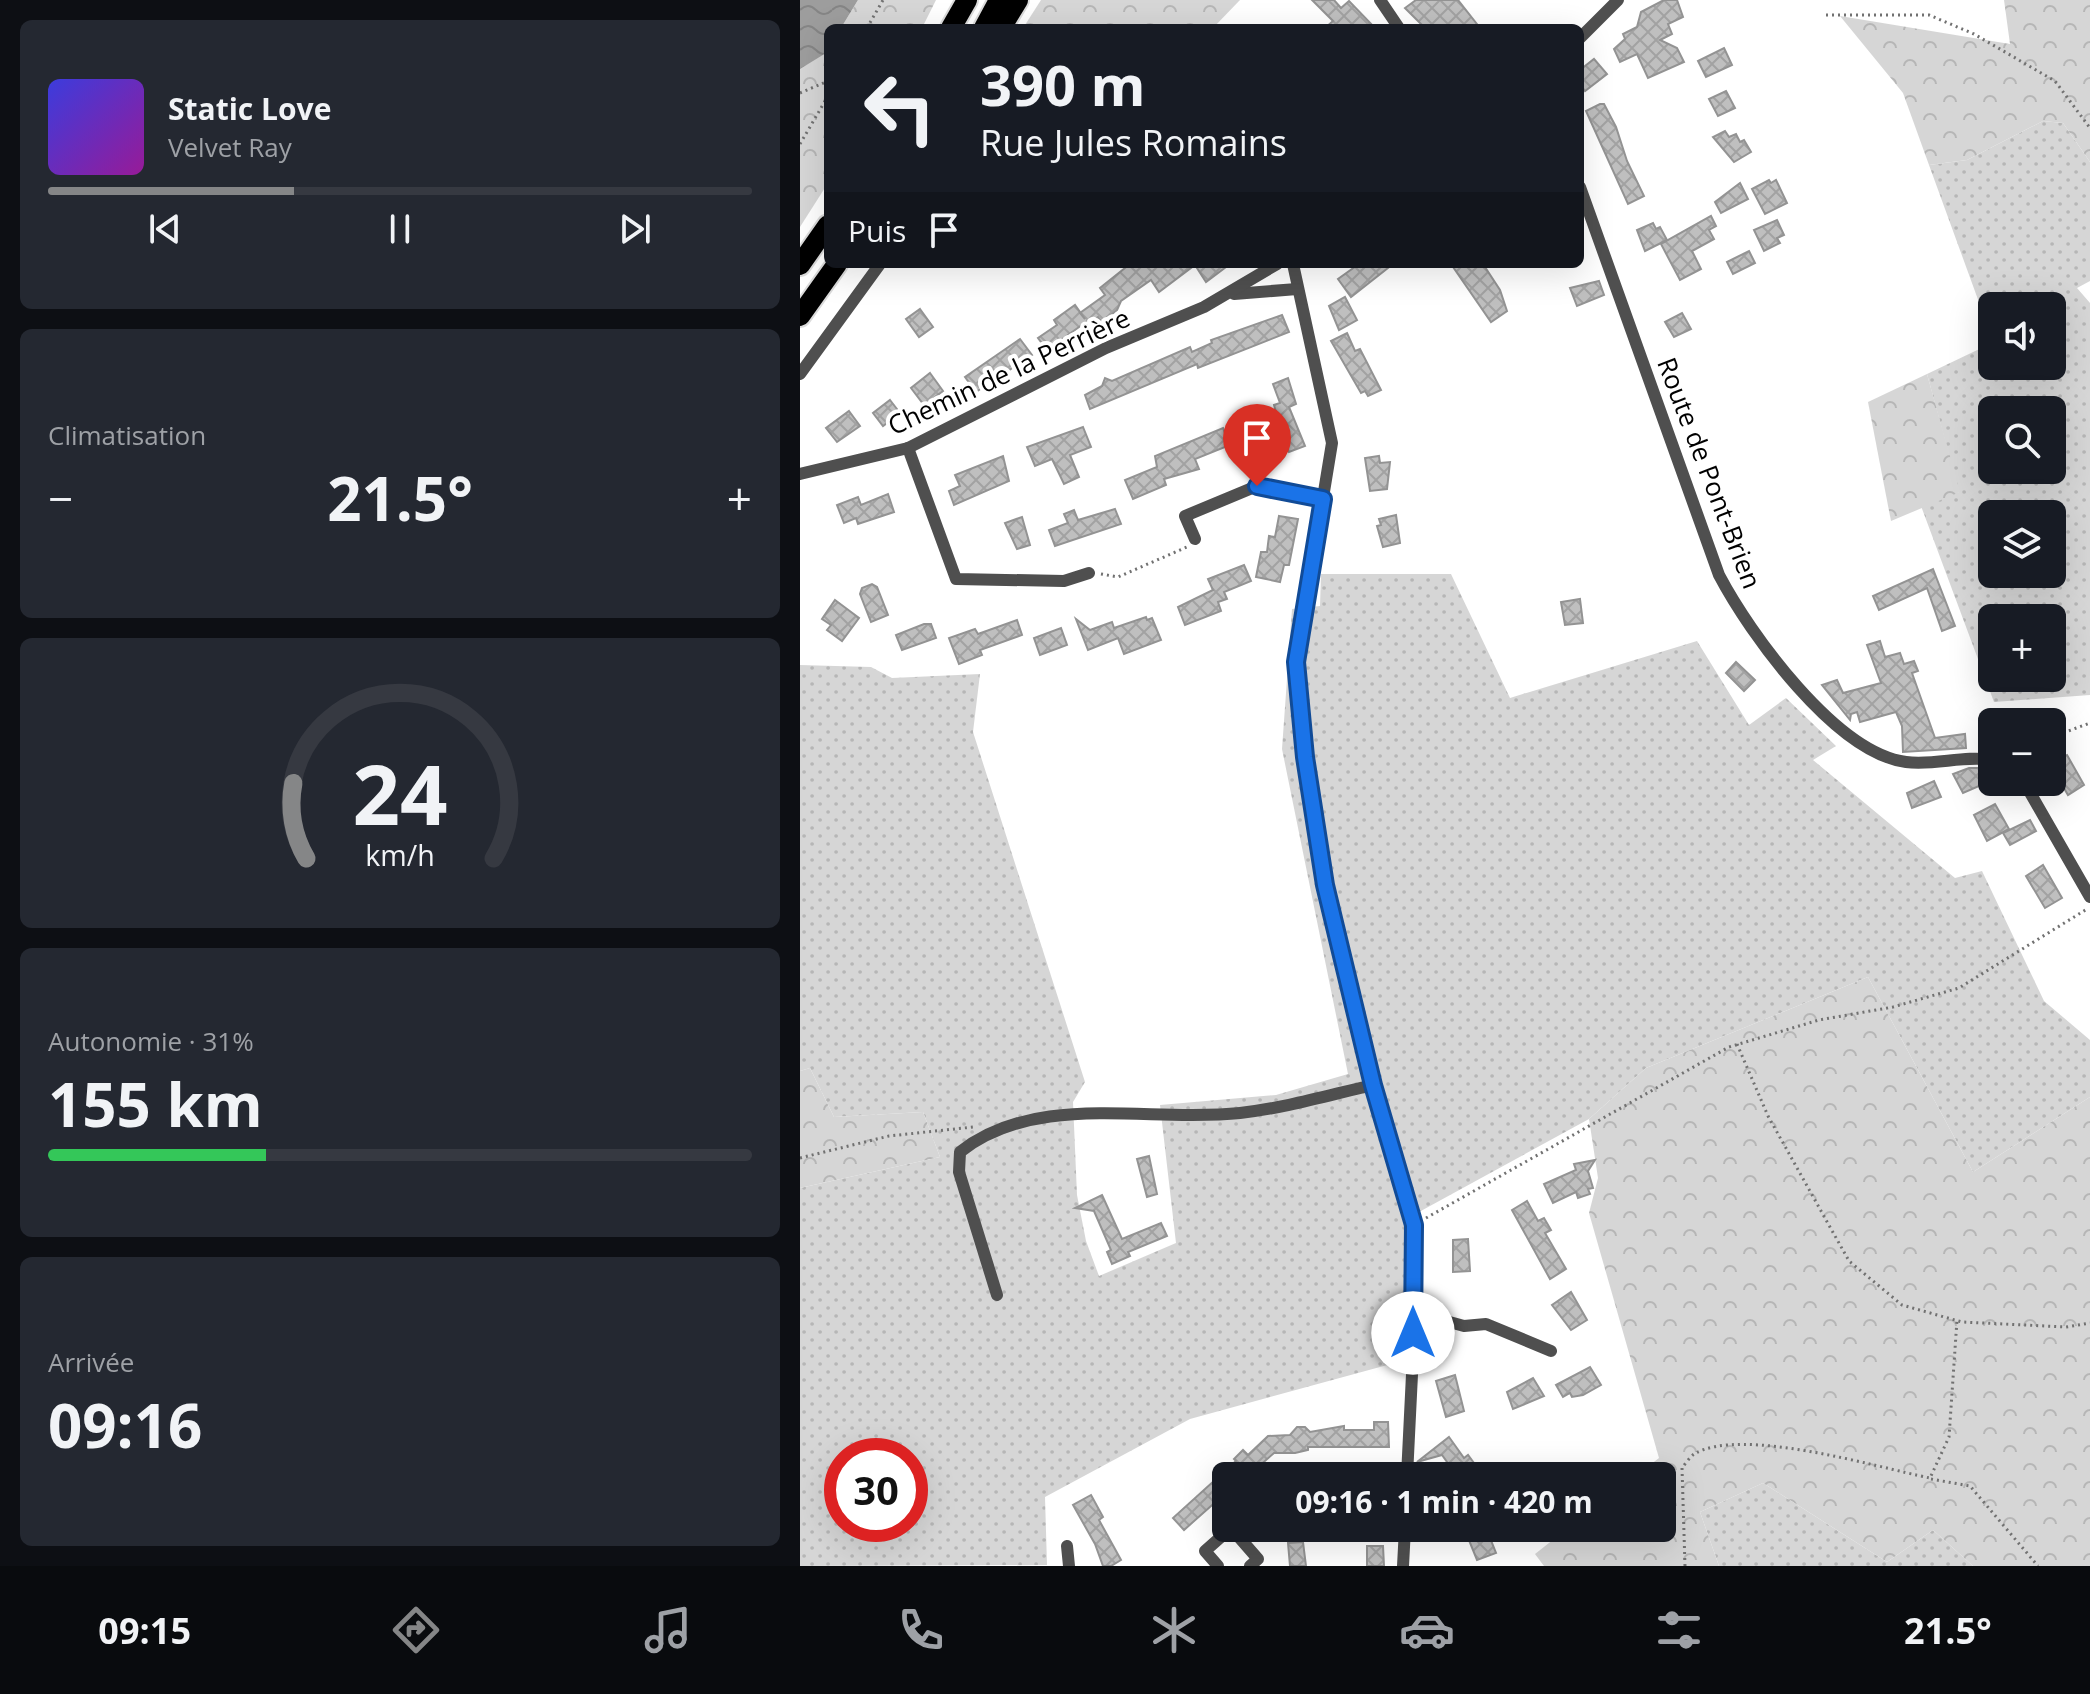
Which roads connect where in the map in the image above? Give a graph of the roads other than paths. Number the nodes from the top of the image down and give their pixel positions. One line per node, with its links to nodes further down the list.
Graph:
1 (967, 0): 6 (highway)
2 (999, 0): 7 (highway)
3 (1018, 0): 8 (highway)
4 (1380, 0): 9 (street)
5 (1618, 0): 10 (street)
6 (953, 24)
7 (986, 24)
8 (1003, 24)
9 (1393, 24)
10 (1584, 34)
11 (1584, 198): 27 (street, Route de Pont-Brien)
12 (824, 231): 13 (highway)
13 (800, 265)
14 (834, 268): 20 (highway)
15 (877, 268): 21 (street)
16 (1271, 268): 19 (street, Chemin de la Perrière)
17 (1294, 268): 18 (street)
18 (1297, 289): 19 (street, Chemin de la Perrière); 24 (street)
19 (1231, 294): 22 (street, Chemin de la Perrière)
20 (800, 316)
21 (800, 374)
22 (908, 448): 23 (street, Chemin de la Perrière); 26 (street)
23 (800, 474)
24 (1323, 499): 25 (street); 30 (street)
25 (1195, 539)
26 (1089, 573)
27 (1978, 760)
28 (2032, 796): 29 (street)
29 (2090, 897)
30 (1373, 1085): 31 (street); 32 (street)
31 (997, 1295)
32 (1413, 1312): 33 (street); 34 (street)
33 (1551, 1351)
34 (1405, 1462)
35 (1215, 1542): 40 (street)
36 (1243, 1542): 41 (street)
37 (1404, 1542): 42 (street)
38 (1067, 1546): 39 (street)
39 (1069, 1566)
40 (1218, 1566)
41 (1250, 1566)
42 (1403, 1566)

